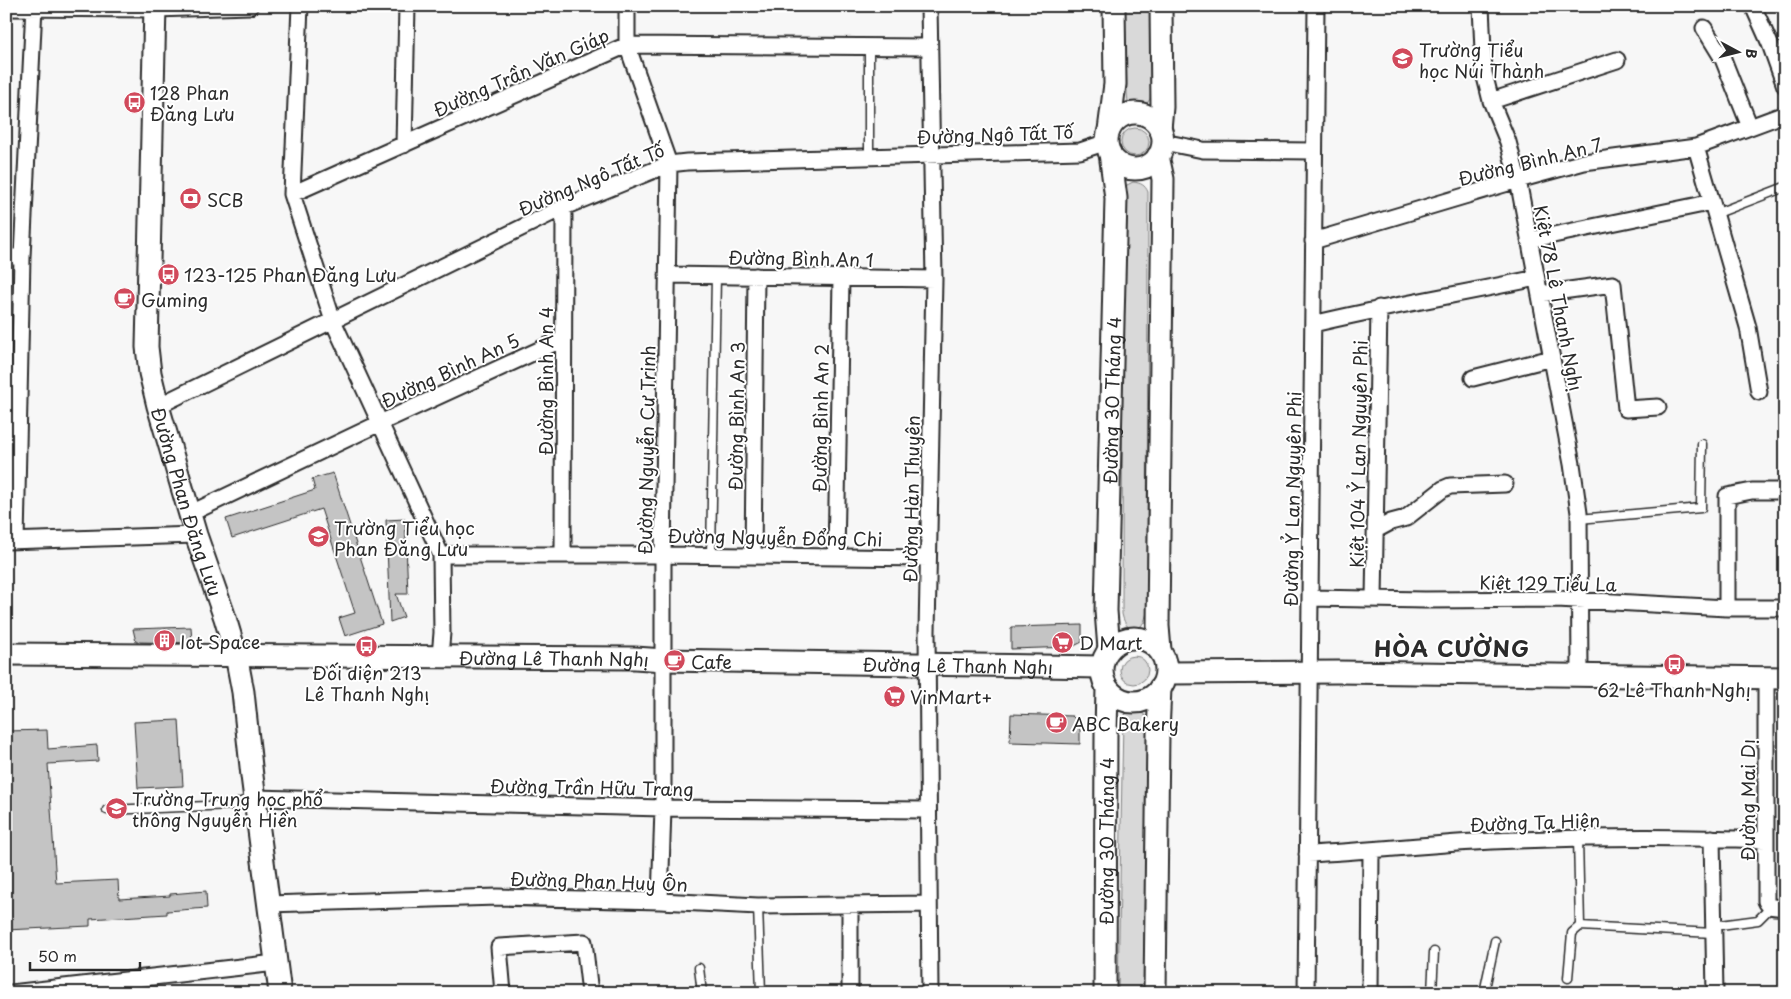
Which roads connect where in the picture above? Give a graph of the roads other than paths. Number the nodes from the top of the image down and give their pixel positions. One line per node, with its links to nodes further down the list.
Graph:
1 (250, 6): 13 (street)
2 (300, 6): 33 (street)
3 (407, 6): 25 (street)
4 (627, 6): 15 (street, Đường Nguyễn Cư Trinh)
5 (929, 6): 17 (street, Đường Hàn Thuyên)
6 (1114, 6): 23 (street, Đường 30 Tháng 4)
7 (1161, 6): 24 (street)
8 (1316, 6): 27 (street, Đường Ỷ Lan Nguyên Phi)
9 (1481, 6): 20 (street, Kiệt 78 Lê Thanh Nghị)
10 (1753, 6): 19 (street)
11 (34, 7): 12 (street); 13 (street); 39 (street)
12 (6, 8)
13 (155, 8): 55 (street, Đường Phan Đăng Lưu)
14 (1704, 28): 22 (street)
15 (627, 45): 16 (street, Đường Trần Văn Giáp); 25 (street, Đường Trần Văn Giáp); 30 (street, Đường Nguyễn Cư Trinh)
16 (869, 47): 17 (street, Đường Trần Văn Giáp); 29 (lane)
17 (928, 47): 28 (street, Đường Hàn Thuyên)
18 (1617, 60): 20 (street)
19 (1785, 86)
20 (1491, 101): 31 (street, Kiệt 78 Lê Thanh Nghị)
21 (1785, 114): 22 (street, Đường Bình An 7)
22 (1750, 127): 26 (street, Đường Bình An 7)
23 (1109, 142): 24 (street); 24 (street); 28 (street, Đường Ngô Tất Tố); 82 (street, Đường 30 Tháng 4)
24 (1160, 143): 27 (street); 78 (street)
25 (404, 145): 33 (street, Đường Trần Văn Giáp)
26 (1696, 147): 31 (street, Đường Bình An 7); 35 (street)
27 (1314, 151): 37 (street, Đường Ỷ Lan Nguyên Phi)
28 (931, 155): 29 (street, Đường Ngô Tất Tố); 45 (street, Đường Hàn Thuyên)
29 (869, 156): 30 (street, Đường Ngô Tất Tố)
30 (669, 164): 34 (street, Đường Ngô Tất Tố); 40 (street, Đường Nguyễn Cư Trinh)
31 (1518, 180): 36 (street, Kiệt 78 Lê Thanh Nghị); 37 (street, Đường Bình An 7)
32 (1785, 187): 35 (lane)
33 (292, 194): 48 (street)
34 (564, 207): 48 (street, Đường Ngô Tất Tố); 50 (street, Đường Bình An 4)
35 (1713, 208): 36 (street); 54 (street)
36 (1529, 240): 43 (street, Kiệt 78 Lê Thanh Nghị)
37 (1313, 241): 49 (street, Đường Ỷ Lan Nguyên Phi)
38 (6, 257): 39 (street)
39 (22, 258): 51 (street)
40 (667, 275): 41 (street, Đường Bình An 1); 67 (street, Đường Nguyễn Cư Trinh)
41 (716, 276): 42 (street, Đường Bình An 1); 69 (lane)
42 (756, 276): 44 (street, Đường Bình An 1); 70 (street, Đường Bình An 3)
43 (1536, 278): 46 (street, Kiệt 78 Lê Thanh Nghị); 47 (street)
44 (841, 279): 45 (street, Đường Bình An 1); 71 (street, Đường Bình An 2)
45 (934, 279): 72 (street, Đường Hàn Thuyên)
46 (1540, 294): 52 (street, Kiệt 78 Lê Thanh Nghị); 56 (street)
47 (1379, 308): 49 (street); 63 (street, Kiệt 104 Ỷ Lan Nguyên Phi)
48 (333, 321): 55 (street, Đường Ngô Tất Tố); 57 (street)
49 (1313, 324): 73 (street, Đường Ỷ Lan Nguyên Phi)
50 (563, 339): 57 (street, Đường Bình An 5); 66 (street, Đường Bình An 4)
51 (13, 357): 65 (street)
52 (1552, 358): 53 (street); 62 (street, Kiệt 78 Lê Thanh Nghị)
53 (1473, 378)
54 (1759, 392)
55 (158, 406): 61 (street, Đường Phan Đăng Lưu)
56 (1658, 408)
57 (380, 423): 61 (street, Đường Bình An 5); 68 (street)
58 (1702, 444): 62 (lane)
59 (1505, 484): 63 (street)
60 (1785, 491): 76 (street)
61 (190, 514): 64 (street, Đường Phan Đăng Lưu)
62 (1580, 518): 75 (street, Kiệt 78 Lê Thanh Nghị)
63 (1376, 530): 74 (street, Kiệt 104 Ỷ Lan Nguyên Phi)
64 (196, 535): 65 (street); 80 (street, Đường Phan Đăng Lưu)
65 (11, 541)
66 (563, 554): 67 (street, Đường Nguyễn Đổng Chi); 68 (street, Đường Nguyễn Đổng Chi)
67 (663, 554): 69 (street, Đường Nguyễn Đổng Chi); 83 (street, Đường Nguyễn Cư Trinh)
68 (441, 555): 81 (street)
69 (711, 555): 70 (street, Đường Nguyễn Đổng Chi)
70 (753, 556): 71 (street, Đường Nguyễn Đổng Chi)
71 (836, 558): 72 (street, Đường Nguyễn Đổng Chi)
72 (928, 558): 84 (street, Đường Hàn Thuyên)
73 (1310, 598): 74 (street, Kiệt 129 Tiểu La); 85 (street, Đường Ỷ Lan Nguyên Phi)
74 (1374, 599): 75 (street, Kiệt 129 Tiểu La)
75 (1580, 600): 76 (street, Kiệt 129 Tiểu La); 86 (street)
76 (1727, 608): 77 (street, Kiệt 129 Tiểu La)
77 (1785, 608)
78 (1160, 650): 82 (street); 88 (street)
79 (6, 654): 80 (street, Đường Lê Thanh Nghị)
80 (236, 655): 81 (street, Đường Lê Thanh Nghị); 90 (street, Đường Phan Đăng Lưu)
81 (440, 656): 83 (street, Đường Lê Thanh Nghị)
82 (1105, 658): 84 (street, Đường Lê Thanh Nghị); 89 (street)
83 (664, 660): 84 (street, Đường Lê Thanh Nghị); 91 (street, Đường Nguyễn Cư Trinh)
84 (928, 664): 93 (street, Đường Hàn Thuyên)
85 (1309, 673): 86 (street); 88 (street); 98 (street, Đường Ỷ Lan Nguyên Phi)
86 (1580, 675): 87 (street)
87 (1776, 678): 96 (street, Đường Mai Dị)
88 (1164, 681): 89 (street); 123 (street)
89 (1107, 688): 122 (street, Đường 30 Tháng 4)
90 (254, 798): 91 (street, Đường Trần Hữu Trang); 92 (lane); 100 (street, Đường Phan Đăng Lưu)
91 (663, 808): 93 (street, Đường Trần Hữu Trang); 99 (street, Đường Nguyễn Cư Trinh)
92 (107, 810)
93 (928, 810): 101 (street, Đường Hàn Thuyên)
94 (1578, 838): 95 (street, Đường Tạ Hiện); 97 (street, Đường Tạ Hiện); 105 (lane)
95 (1712, 838): 96 (street, Đường Tạ Hiện); 106 (street)
96 (1765, 840): 104 (street, Đường Mai Dị)
97 (1371, 851): 98 (street, Đường Tạ Hiện); 112 (street)
98 (1307, 854): 124 (street, Đường Ỷ Lan Nguyên Phi)
99 (660, 901): 100 (street, Đường Phan Huy Ôn); 103 (street, Đường Phan Huy Ôn)
100 (268, 904): 109 (street, Đường Phan Đăng Lưu)
101 (929, 904): 102 (street, Đường Phan Huy Ôn); 121 (street, Đường Hàn Thuyên)
102 (850, 905): 103 (street, Đường Phan Huy Ôn); 120 (street)
103 (758, 906): 119 (lane)
104 (1778, 907): 106 (lane)
105 (1580, 926): 106 (lane); 111 (lane)
106 (1713, 929): 126 (street)
107 (1496, 941): 125 (lane)
108 (1434, 952): 113 (lane)
109 (276, 963): 114 (street); 115 (street, Đường Phan Đăng Lưu)
110 (699, 968): 118 (lane)
111 (1568, 978)
112 (1370, 992): 113 (lane)
113 (1432, 992)
114 (10, 993)
115 (280, 993)
116 (503, 993): 117 (street)
117 (590, 993)
118 (702, 993)
119 (761, 993)
120 (850, 993)
121 (930, 993)
122 (1105, 993)
123 (1155, 993)
124 (1306, 993)
125 (1484, 993)
126 (1715, 993)

